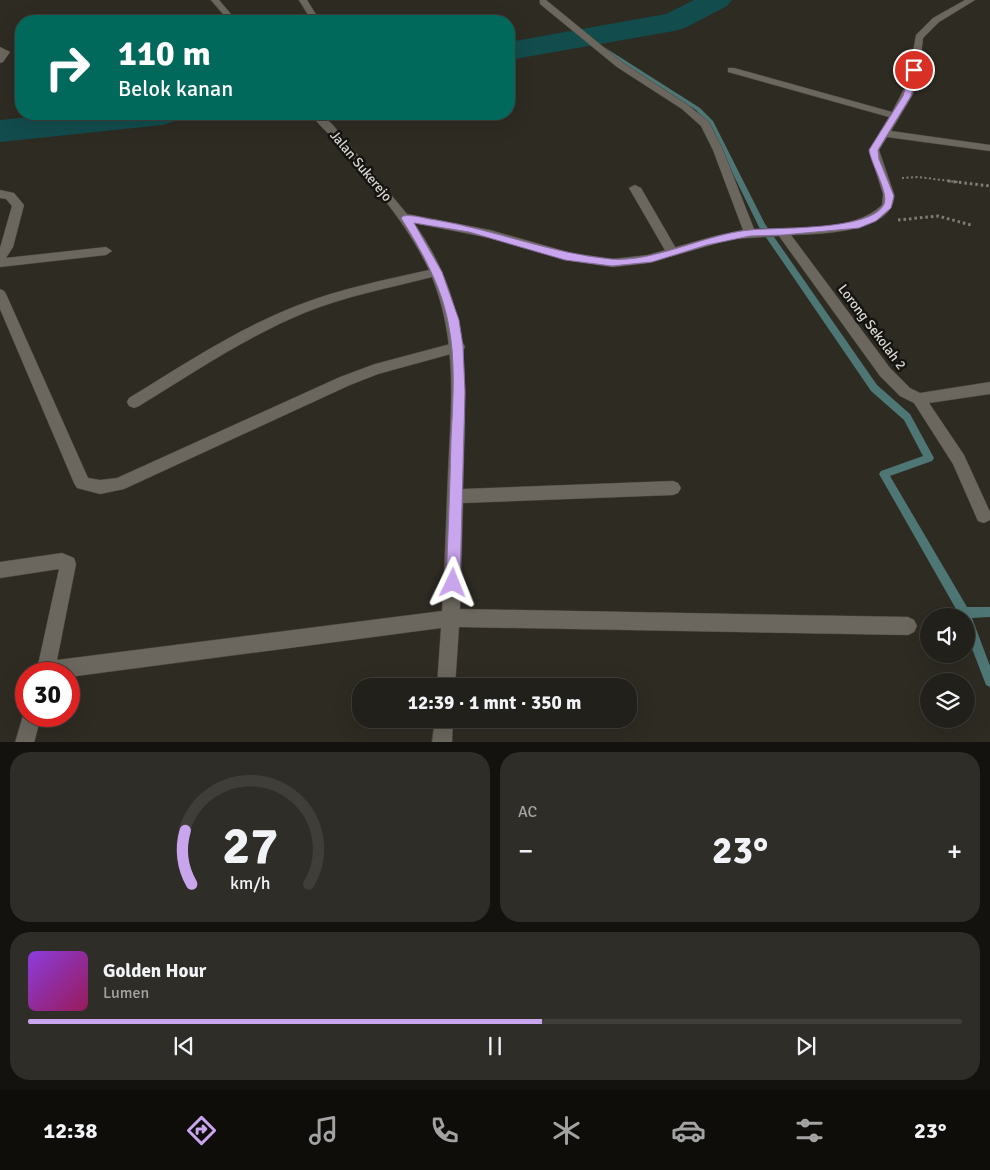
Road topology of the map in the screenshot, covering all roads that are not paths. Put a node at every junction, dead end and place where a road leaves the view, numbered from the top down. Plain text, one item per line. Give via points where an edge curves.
1 (215, 0) edge
2 (303, 0) edge
3 (558, 0) edge
4 (971, 0) edge
5 (542, 1) edge
6 (228, 15) edge
7 (312, 15) edge
8 (0, 50) edge
9 (0, 60) edge
10 (730, 70) dead end
11 (894, 115) junction
12 (321, 120) edge
13 (883, 133) junction
14 (990, 148) edge
15 (635, 188) dead end
16 (0, 194) edge
17 (406, 218) junction
18 (780, 232) junction
19 (753, 233) junction
20 (106, 250) dead end
21 (672, 252) junction
22 (0, 258) edge
23 (0, 263) edge
24 (437, 272) junction
25 (0, 294) edge
26 (458, 346) junction
27 (990, 388) edge
28 (919, 399) junction
29 (134, 402) dead end
30 (673, 488) dead end
31 (456, 496) junction
32 (984, 516) dead end
33 (0, 570) edge
34 (452, 618) junction
35 (908, 626) dead end
36 (47, 662) edge
37 (80, 667) edge
38 (447, 678) edge
39 (29, 727) edge
40 (443, 728) edge
41 (24, 742) edge
42 (442, 742) edge

1 - 6 street
2 - 7 street
3 - 5 street
4 - 11 street via 936,20 919,37 913,81
5 - 19 street via 589,41 705,124
8 - 9 street via 6,52
10 - 11 street
11 - 13 street
12 - 17 street, Jalan Sukerejo
13 - 14 street
13 - 18 street via 874,150 890,196 888,206 878,216 865,223
15 - 21 street
16 - 22 street via 10,196 18,206 7,247
17 - 21 street via 470,229 565,256 612,263 639,261
17 - 24 street, Jalan Sukerejo
18 - 19 street
18 - 28 street, Lorong Sekolah 2 via 884,372 905,392
19 - 21 street via 725,237
20 - 23 street
24 - 26 street, Jalan Sukerejo
24 - 29 street via 326,300 292,313 246,334
25 - 26 street via 82,483 92,487 119,484 375,369
26 - 31 street, Jalan Sukerejo
27 - 28 street
28 - 32 street via 955,453
30 - 31 street
31 - 34 street, Jalan Sukerejo
33 - 36 street via 62,561 68,564
34 - 35 street
34 - 37 street
34 - 38 street, Jalan Sukerejo
39 - 41 street
40 - 42 street

